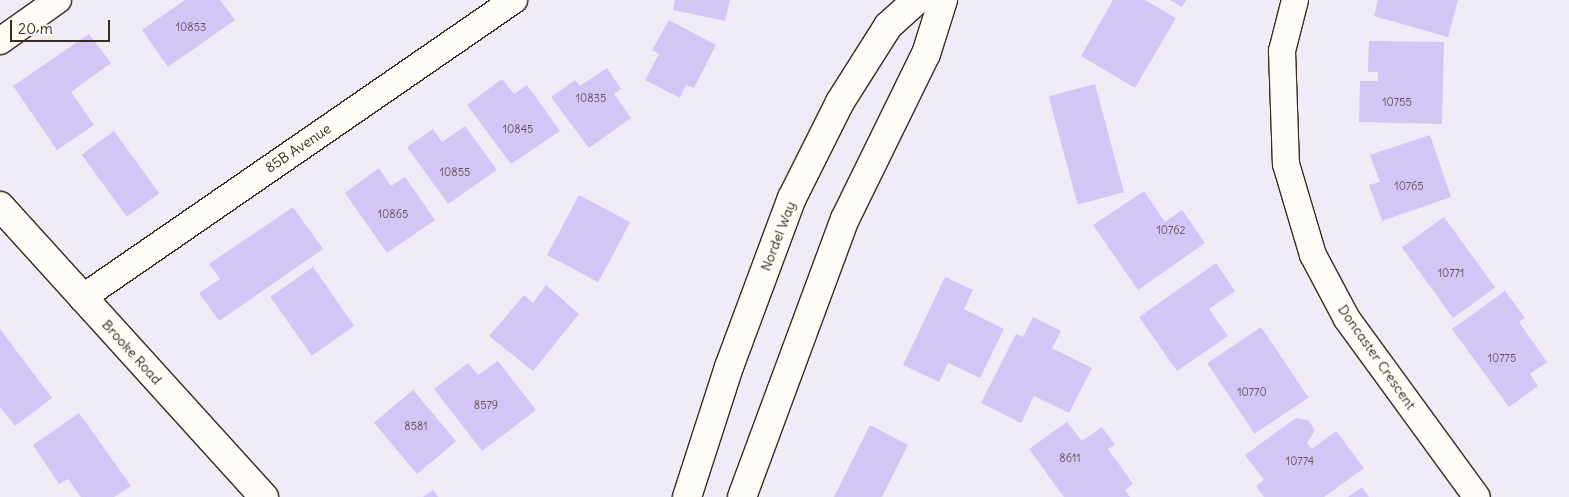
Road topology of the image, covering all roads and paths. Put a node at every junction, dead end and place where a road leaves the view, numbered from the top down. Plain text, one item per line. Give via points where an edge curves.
1 (58, 0) edge
2 (514, 0) edge
3 (917, 0) edge
4 (943, 0) edge
5 (1295, 0) edge
6 (0, 41) edge
7 (0, 206) edge
8 (82, 298) junction
9 (264, 497) edge
10 (687, 497) edge
11 (742, 497) edge
12 (1477, 497) edge

1 - 6 street
2 - 8 street, 85B Avenue
3 - 10 main road, Nordel Way via 888,26 840,102 792,198 729,367
4 - 11 main road via 926,54 883,134 838,238
5 - 12 street, Doncaster Crescent via 1282,51 1286,164 1313,255 1347,318
7 - 8 main road, Brooke Road
8 - 9 main road, Brooke Road

